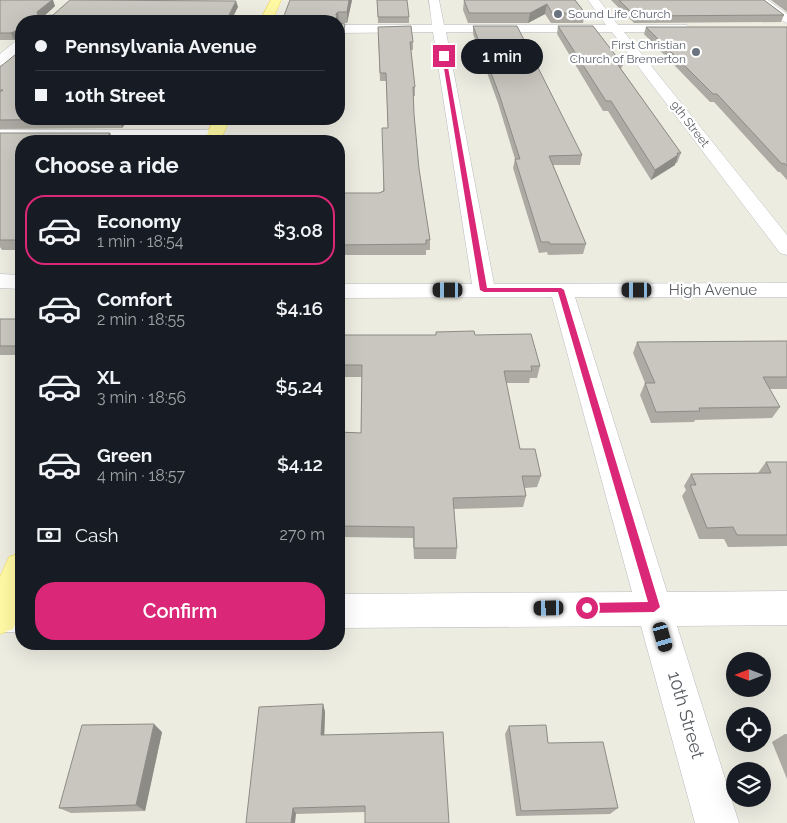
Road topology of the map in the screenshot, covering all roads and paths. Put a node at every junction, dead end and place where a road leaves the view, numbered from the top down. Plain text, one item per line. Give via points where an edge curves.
1 (276, 0) edge
2 (434, 0) edge
3 (761, 0) edge
4 (591, 2) edge
5 (269, 15) edge
6 (784, 25) edge
7 (616, 28) junction
8 (698, 28) edge
9 (345, 29) edge
10 (440, 29) junction
11 (11, 52) edge
12 (0, 61) edge
13 (0, 136) edge
14 (15, 136) edge
15 (787, 249) edge
16 (0, 282) edge
17 (15, 282) edge
18 (345, 290) edge
19 (484, 290) junction
20 (561, 290) junction
21 (787, 290) edge
22 (15, 582) edge
23 (654, 607) junction
24 (787, 608) edge
25 (345, 611) edge
26 (15, 615) edge
27 (0, 616) edge
28 (717, 823) edge

1 - 5 main road
2 - 10 street
3 - 6 street
4 - 7 street, 9th Street
7 - 8 street
7 - 10 street
7 - 15 street, 9th Street
9 - 10 street
10 - 19 street
11 - 12 street
13 - 14 street
16 - 17 street
18 - 19 street, High Avenue
19 - 20 street, High Avenue
20 - 21 street, High Avenue
20 - 23 street, 10th Street
22 - 27 main road
23 - 24 street
23 - 25 street
23 - 28 street, 10th Street
26 - 27 street

